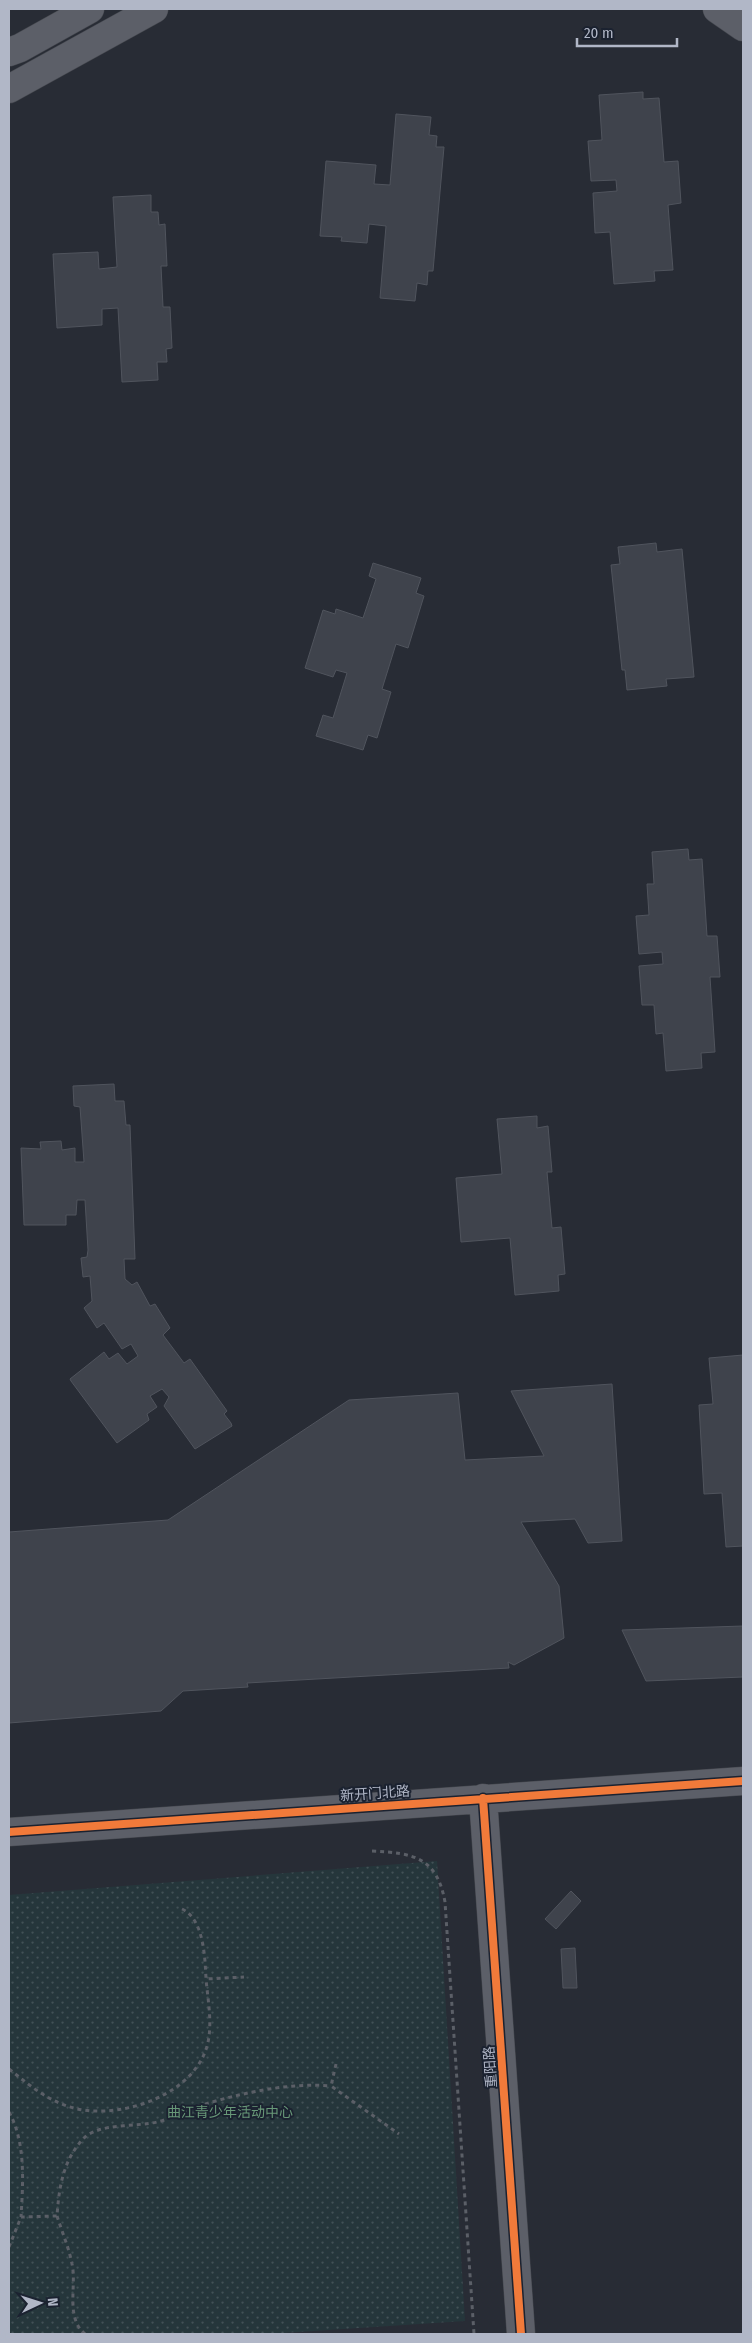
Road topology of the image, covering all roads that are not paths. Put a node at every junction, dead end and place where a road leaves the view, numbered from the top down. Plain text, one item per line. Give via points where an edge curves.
1 (90, 9) edge
2 (154, 9) edge
3 (717, 9) edge
4 (743, 27) edge
5 (9, 52) edge
6 (9, 89) edge
7 (743, 1781) edge
8 (483, 1798) junction
9 (9, 1832) edge
10 (521, 2334) edge

1 - 5 street
2 - 6 street
3 - 4 street
7 - 8 street, 新开门北路
8 - 9 street, 新开门北路
8 - 10 street, 重阳路

